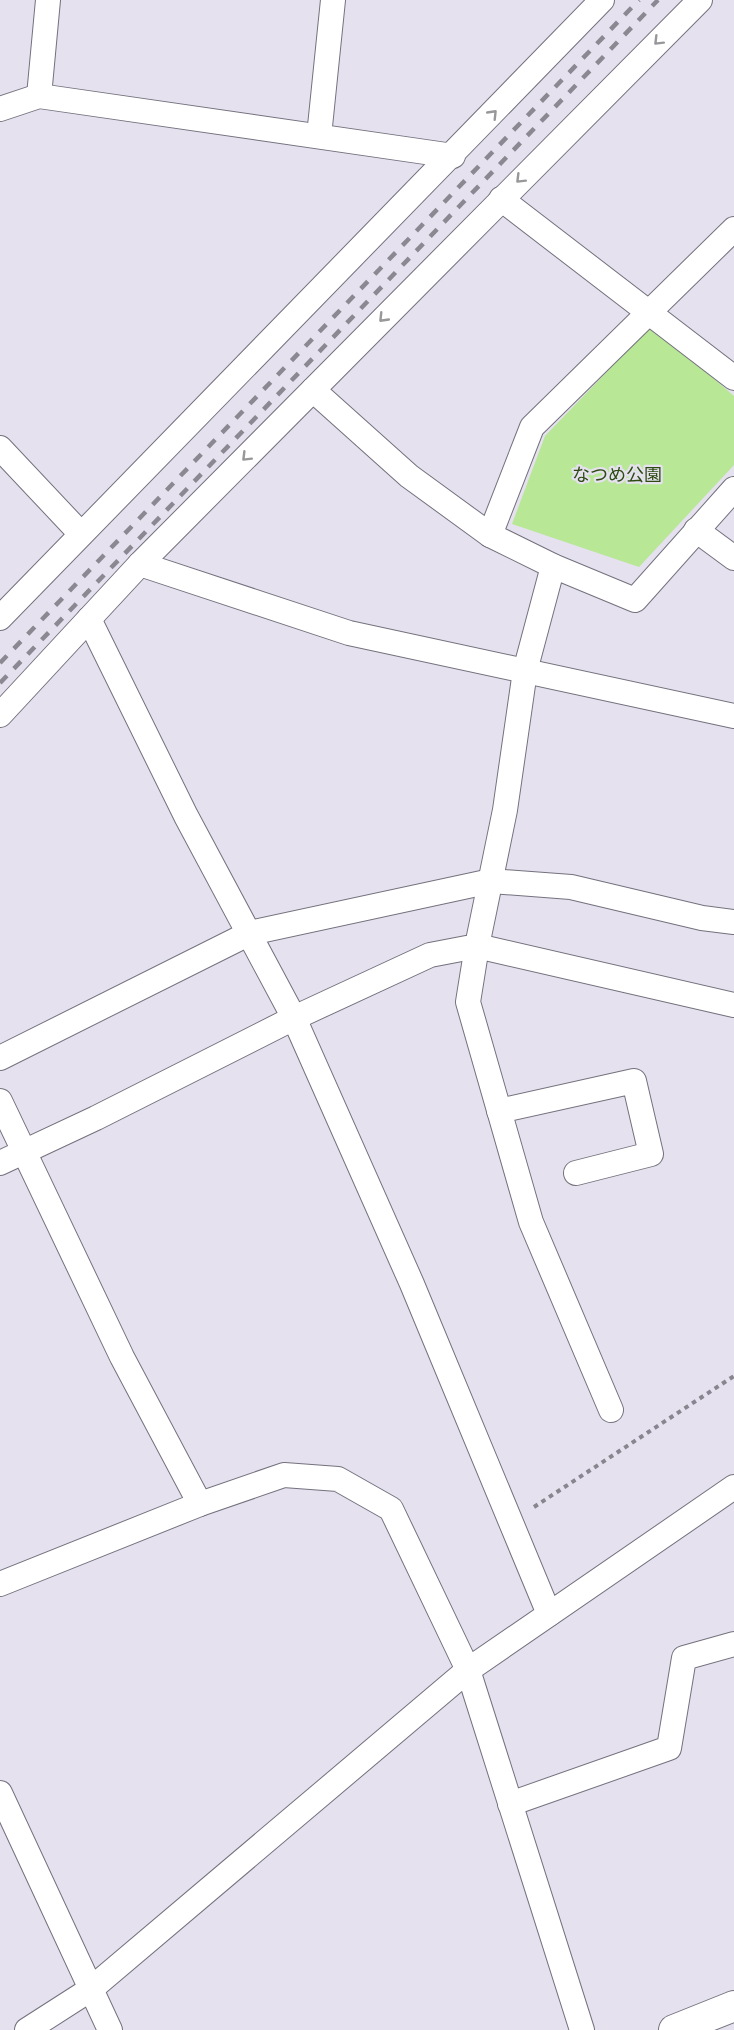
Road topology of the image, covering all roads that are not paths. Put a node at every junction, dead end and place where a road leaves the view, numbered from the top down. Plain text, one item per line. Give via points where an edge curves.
1 (48, 0) edge
2 (333, 0) edge
3 (602, 0) edge
4 (699, 0) edge
5 (39, 96) junction
6 (0, 109) edge
7 (319, 136) junction
8 (453, 156) junction
9 (501, 199) junction
10 (734, 229) edge
11 (651, 313) junction
12 (734, 378) edge
13 (313, 390) junction
14 (0, 448) edge
15 (734, 489) edge
16 (696, 530) junction
17 (81, 534) junction
18 (490, 535) junction
19 (734, 558) edge
20 (140, 564) junction
21 (553, 566) junction
22 (0, 618) edge
23 (89, 619) junction
24 (525, 671) junction
25 (0, 715) edge
26 (734, 716) edge
27 (491, 881) junction
28 (734, 922) edge
29 (250, 933) junction
30 (477, 945) junction
31 (733, 998) edge
32 (294, 1018) junction
33 (0, 1058) edge
34 (0, 1101) edge
35 (500, 1111) junction
36 (24, 1152) junction
37 (0, 1163) edge
38 (576, 1173) dead end
39 (611, 1410) dead end
40 (734, 1486) edge
41 (200, 1504) junction
42 (0, 1584) edge
43 (549, 1614) junction
44 (734, 1644) edge
45 (468, 1670) junction
46 (0, 1793) edge
47 (510, 1804) junction
48 (91, 1989) junction
49 (734, 2006) edge
50 (27, 2030) edge
51 (110, 2030) edge
52 (582, 2030) edge
53 (674, 2030) edge

1 - 5 street
2 - 7 street
8 -> 3 street
4 -> 9 street
5 - 6 street
5 - 7 street
7 - 8 street
8 - 17 street
9 - 11 street
9 -> 13 street
10 - 11 street
11 - 12 street
11 - 18 street via 532,428
13 - 18 street via 409,476
13 -> 20 street
14 - 17 street
15 - 16 street
16 - 19 street
16 - 21 street via 635,600
17 - 22 street
18 - 21 street
20 - 23 street
20 - 24 street via 348,633
21 - 24 street
23 - 25 street
23 - 29 street via 186,816
24 - 26 street
24 - 27 street via 506,810
27 - 28 street via 571,887
27 - 29 street
27 - 30 street
29 - 32 street
29 - 33 street
30 - 31 street
30 - 32 street via 430,955
30 - 35 street via 468,1002
32 - 36 street
32 - 43 street via 412,1284
34 - 36 street
35 - 38 street via 633,1081 651,1154
35 - 39 street via 531,1222
36 - 37 street
36 - 41 street via 122,1357
40 - 43 street
41 - 42 street
41 - 45 street via 284,1475 338,1479 391,1509
43 - 45 street
44 - 47 street via 684,1658 669,1748
45 - 47 street
45 - 48 street
46 - 48 street
47 - 52 street
48 - 50 street
48 - 51 street
49 - 53 street

